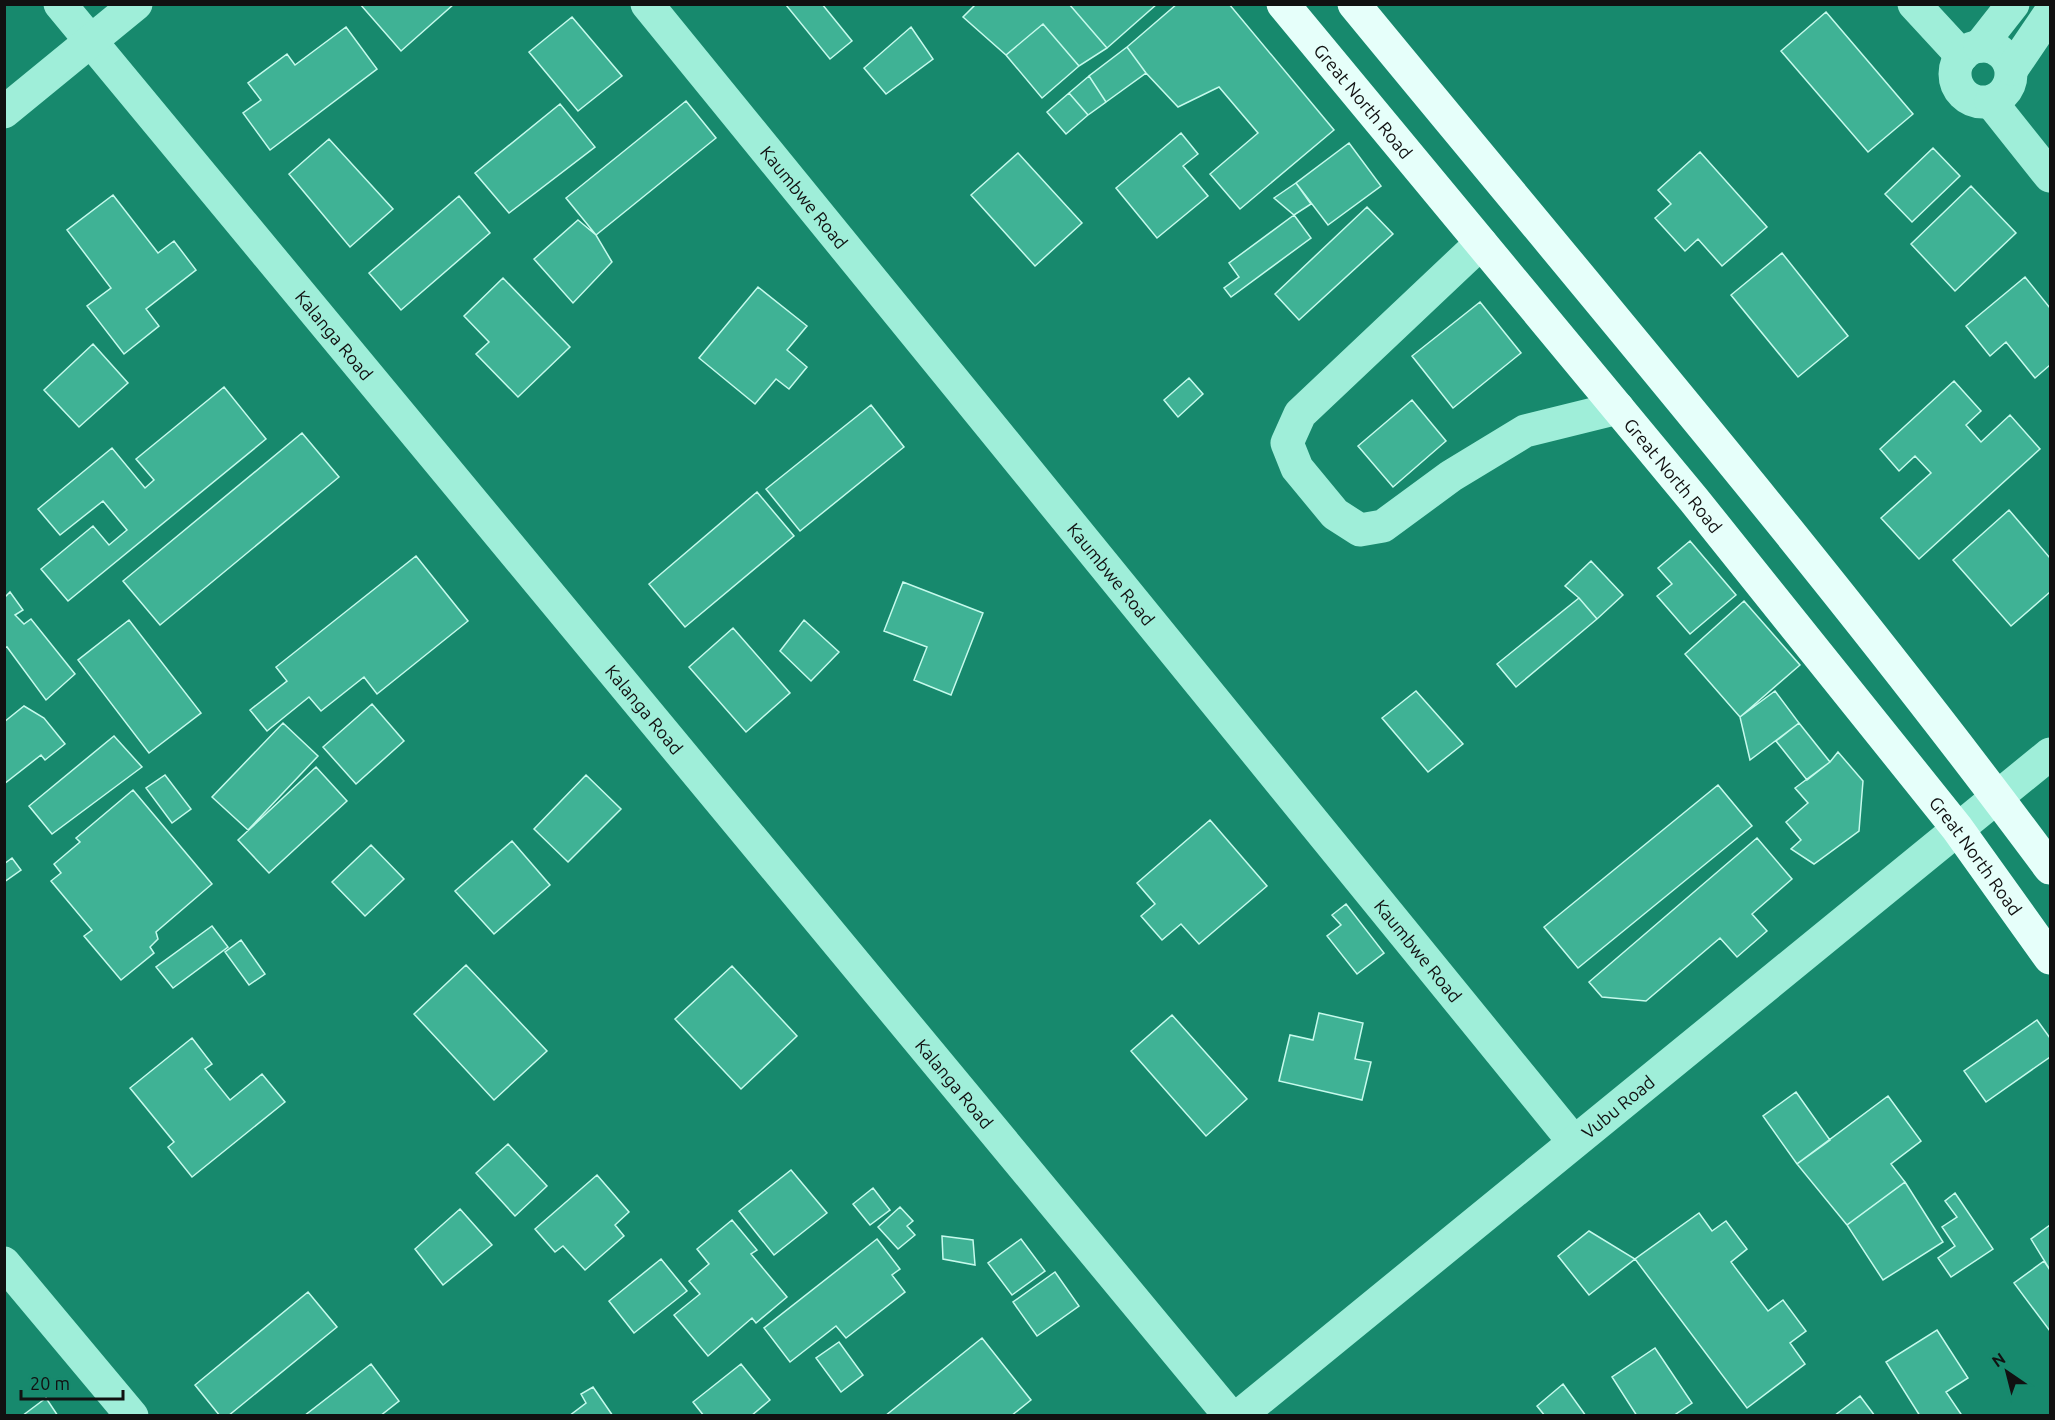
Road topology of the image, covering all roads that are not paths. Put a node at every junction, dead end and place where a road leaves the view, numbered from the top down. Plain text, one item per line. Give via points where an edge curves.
1 (60, 4) edge
2 (136, 4) edge
3 (647, 4) edge
4 (1283, 4) edge
5 (1354, 4) edge
6 (1914, 4) edge
7 (2013, 4) edge
8 (2050, 13) edge
9 (90, 41) junction
10 (1971, 51) junction
11 (2012, 69) junction
12 (1991, 102) junction
13 (4, 112) edge
14 (2050, 176) edge
15 (1481, 243) junction
16 (1618, 408) junction
17 (2050, 754) edge
18 (1997, 796) junction
19 (1957, 828) junction
20 (2050, 868) edge
21 (2050, 958) edge
22 (1574, 1142) junction
23 (8, 1275) edge
24 (132, 1416) edge
25 (1230, 1416) edge
26 (1239, 1416) edge

1 - 9 street, Kalanga Road
2 - 9 street
3 - 22 street, Kaumbwe Road
4 - 15 main road, Great North Road
5 - 18 main road via 1738,469
6 - 10 street
7 - 10 street
8 - 11 street
9 - 13 street
9 - 25 street, Kalanga Road
10 - 11 street via 1991,47 2000,51
10 - 12 street via 1956,64 1956,85 1970,100
11 - 12 street via 2007,90
12 - 14 street
15 - 16 main road, Great North Road
15 - 16 street via 1300,414 1287,443 1297,468 1335,514 1360,530 1383,526 1451,476 1525,431
16 - 19 main road, Great North Road
17 - 18 street, Vubu Road
18 - 19 street, Vubu Road
18 - 20 main road
19 - 21 main road, Great North Road
19 - 22 street, Vubu Road
22 - 26 street, Vubu Road
23 - 24 street

